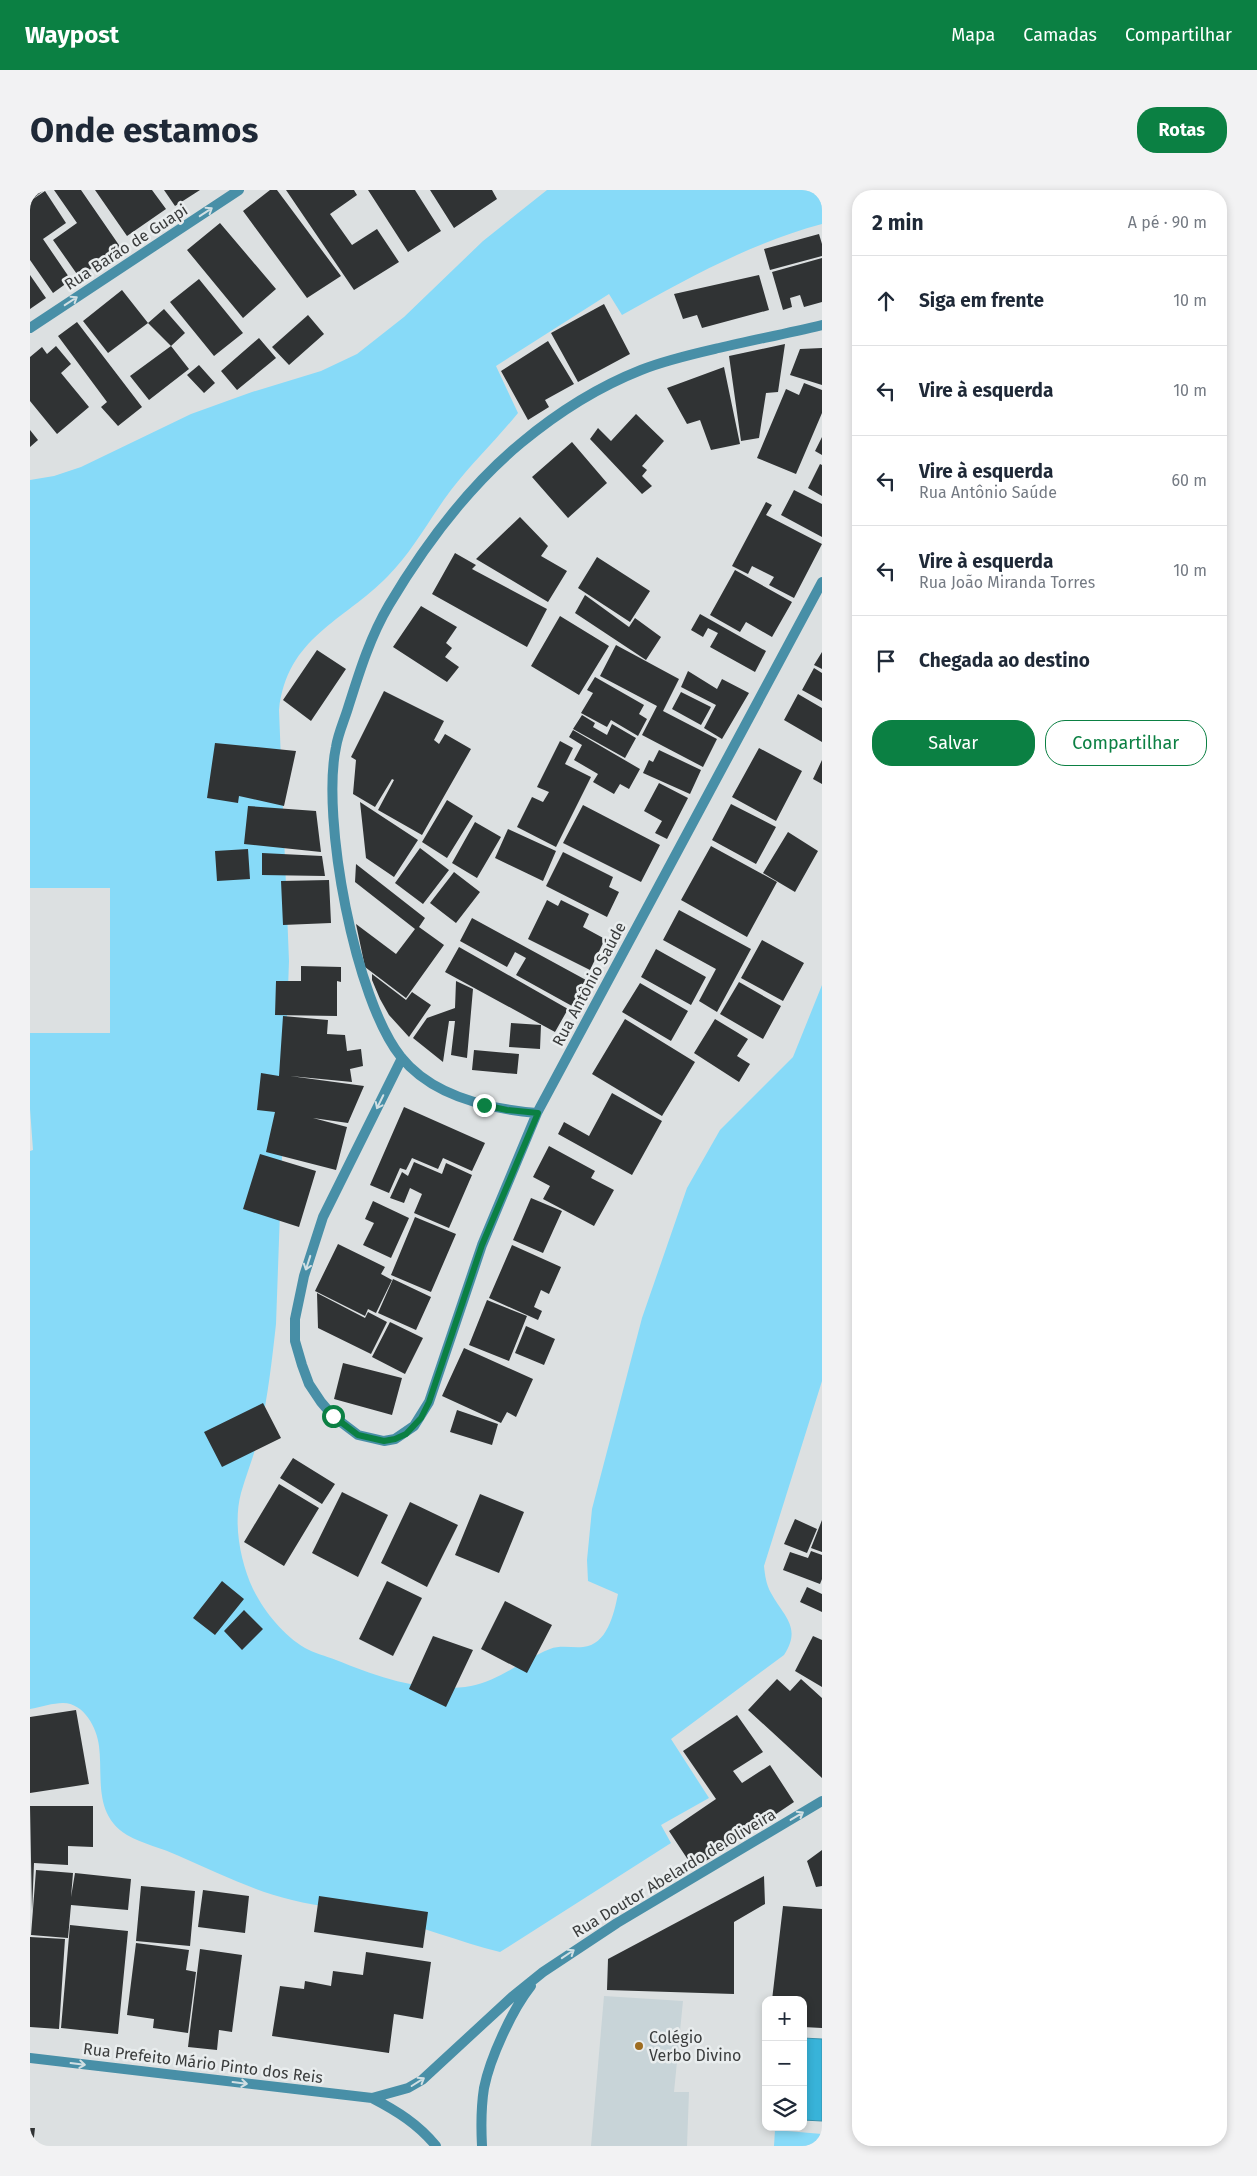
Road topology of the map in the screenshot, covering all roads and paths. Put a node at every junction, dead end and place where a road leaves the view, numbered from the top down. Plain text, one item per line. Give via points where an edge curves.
1 (239, 190) edge
2 (822, 325) edge
3 (30, 328) edge
4 (822, 582) edge
5 (402, 1058) junction
6 (538, 1113) junction
7 (822, 1801) edge
8 (543, 1972) junction
9 (30, 2058) edge
10 (372, 2098) junction
11 (436, 2146) edge
12 (482, 2146) edge

3 -> 1 street, Rua Barão de Guapi
2 - 5 street via 670,360 615,381 556,416 522,442 476,486 428,545 388,606 358,676 336,747 332,811 340,874 359,959 376,1011
4 - 6 street, Rua Antônio Saúde
5 - 6 street via 423,1077 459,1097 507,1110
5 -> 6 street, Rua Antônio Saúde via 324,1217 304,1276 295,1319 295,1341 309,1384 320,1402 358,1435 384,1441 395,1439 406,1434 421,1418 482,1245
8 -> 7 street, Rua Doutor Abelardo de Oliveira via 617,1922
10 -> 8 street, Rua Doutor Abelardo de Oliveira via 408,2088 422,2080
8 - 12 street, Rua Doutor Abelardo de Oliveira via 519,2003 491,2066 484,2087
9 -> 10 street, Rua Prefeito Mário Pinto dos Reis
10 - 11 street via 414,2122

